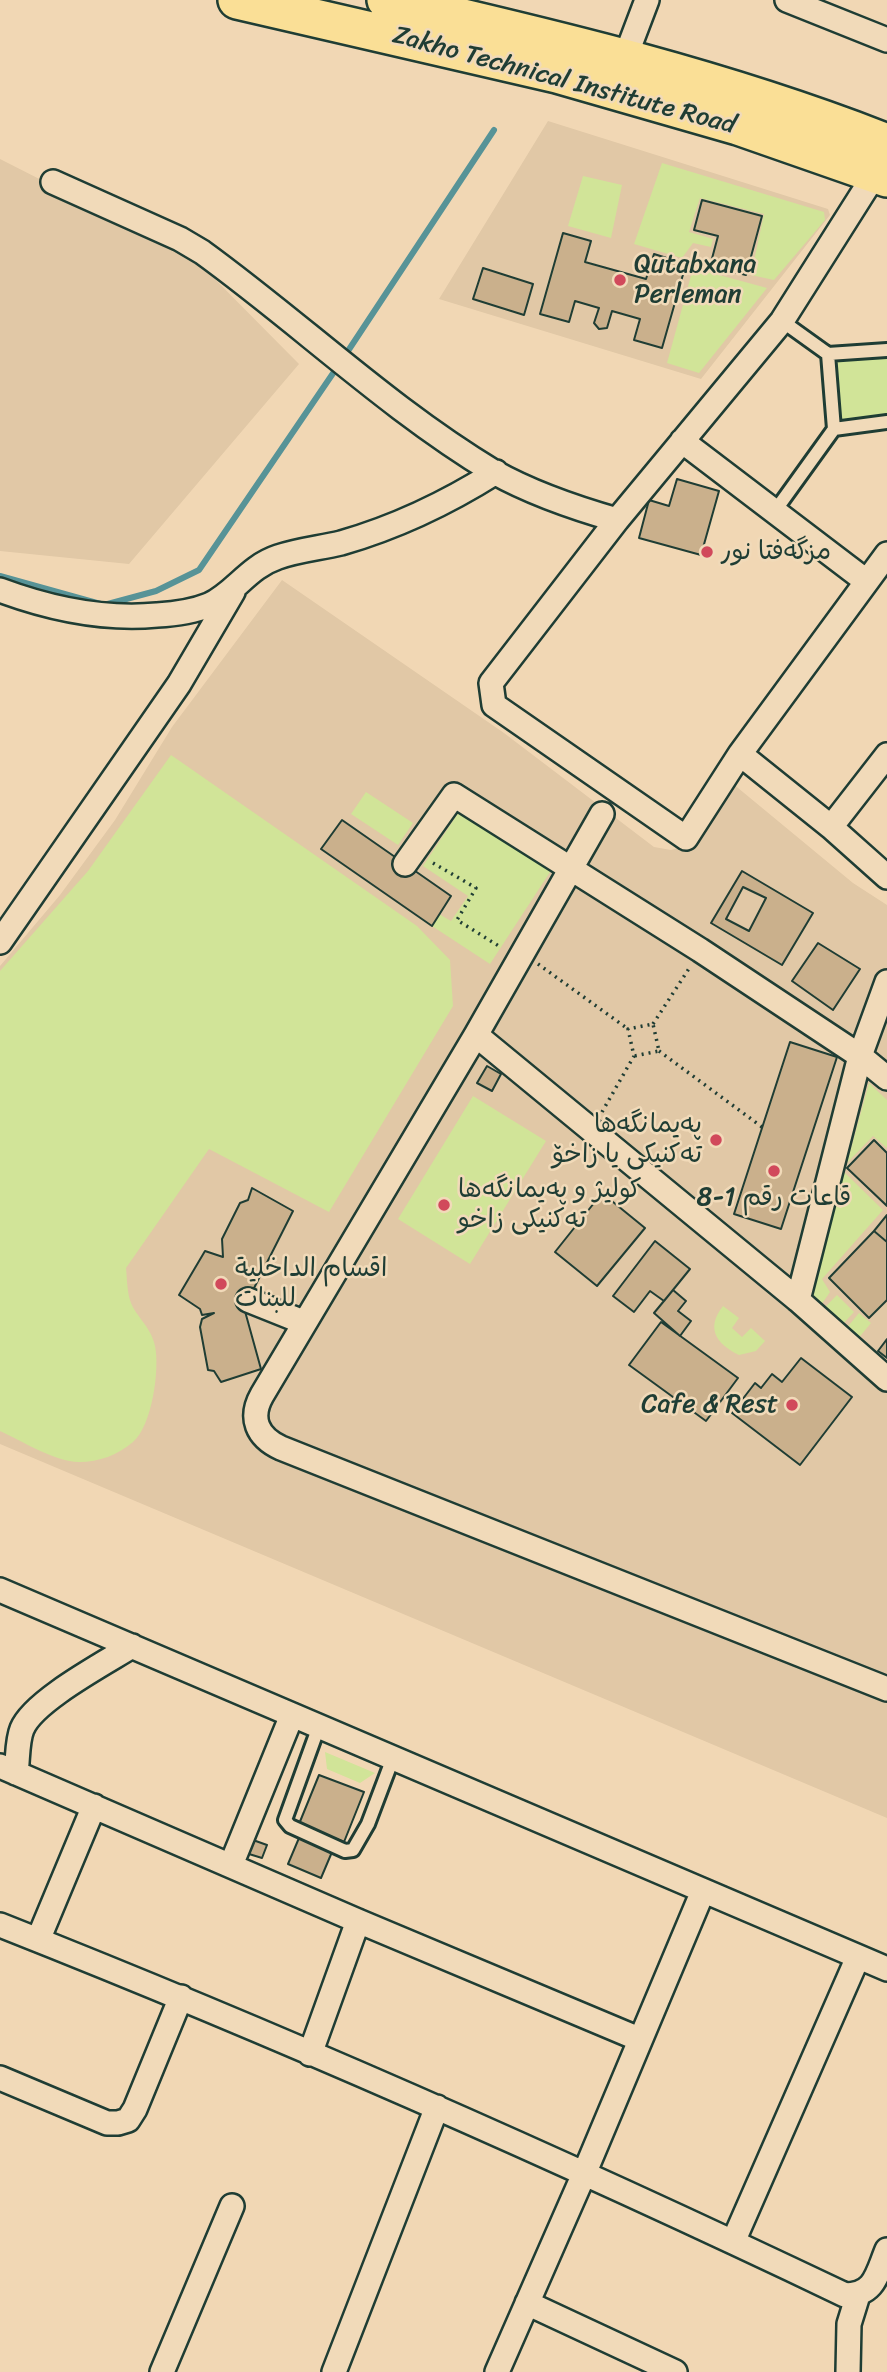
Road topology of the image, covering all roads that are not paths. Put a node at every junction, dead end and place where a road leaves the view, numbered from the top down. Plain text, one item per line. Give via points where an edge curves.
1 (237, 0) edge
2 (386, 0) edge
3 (647, 0) edge
4 (787, 0) edge
5 (887, 40) edge
6 (625, 58) junction
7 (883, 152) edge
8 (53, 182) dead end
9 (782, 321) junction
10 (887, 350) edge
11 (828, 354) junction
12 (887, 422) edge
13 (834, 429) junction
14 (681, 441) junction
15 (496, 472) junction
16 (775, 511) junction
17 (617, 520) junction
18 (887, 554) edge
19 (240, 580) junction
20 (866, 581) junction
21 (0, 590) edge
22 (740, 754) junction
23 (887, 755) edge
24 (602, 814) dead end
25 (831, 827) junction
26 (405, 864) dead end
27 (570, 868) junction
28 (887, 877) edge
29 (0, 942) edge
30 (887, 982) edge
31 (476, 1035) junction
32 (860, 1055) junction
33 (887, 1078) edge
34 (248, 1300) dead end
35 (798, 1300) junction
36 (303, 1322) junction
37 (887, 1379) edge
38 (0, 1590) edge
39 (132, 1646) junction
40 (887, 1689) edge
41 (292, 1715) junction
42 (318, 1727) junction
43 (393, 1758) junction
44 (8, 1769) edge
45 (94, 1806) junction
46 (232, 1865) junction
47 (703, 1891) junction
48 (358, 1921) junction
49 (0, 1925) edge
50 (38, 1940) junction
51 (858, 1957) junction
52 (887, 1969) edge
53 (181, 1997) junction
54 (639, 2039) junction
55 (310, 2054) junction
56 (0, 2078) edge
57 (436, 2107) junction
58 (584, 2174) junction
59 (232, 2206) dead end
60 (733, 2242) junction
61 (887, 2250) edge
62 (858, 2295) junction
63 (527, 2303) junction
64 (162, 2372) edge
65 (334, 2372) edge
66 (497, 2372) edge
67 (675, 2372) edge
68 (848, 2372) edge

1 - 7 main road, Zakho Technical Institute Road via 557,74 738,127
2 - 6 main road
3 - 6 street
4 - 5 street
6 - 7 main road via 747,93
7 - 9 street
8 - 15 street via 202,252 356,374
9 - 11 lane
9 - 14 street
10 - 11 lane
11 - 13 lane
12 - 13 lane
13 - 16 lane
14 - 16 street
14 - 17 street
15 - 17 street via 565,504
15 - 19 street via 420,515 349,540 272,559
16 - 20 street
17 - 22 street via 491,683 494,705 686,838
18 - 20 street
19 - 21 street via 219,599 192,611 138,617 66,611
19 - 29 street via 179,684
20 - 22 street
22 - 25 street
23 - 25 street
24 - 27 street
25 - 28 street
26 - 27 street via 454,795
27 - 31 street
27 - 32 street
30 - 32 street
31 - 35 street
31 - 36 street
32 - 33 street
32 - 35 street
34 - 36 street
35 - 37 street
36 - 40 street via 257,1404 256,1426 271,1443
38 - 39 street
39 - 41 street
39 - 44 street via 37,1708 22,1728
41 - 42 street
41 - 46 street
42 - 43 street
42 - 43 lane via 285,1820 345,1851 353,1850 368,1824
43 - 47 street
44 - 45 street
45 - 46 street
45 - 50 street
46 - 48 street
47 - 51 street
47 - 54 street
48 - 54 street
48 - 55 street
49 - 50 street
50 - 53 street
51 - 52 street
51 - 60 street
53 - 55 street
53 - 56 street via 128,2120 107,2123
54 - 58 street
55 - 57 street
57 - 58 street
57 - 65 street
58 - 60 street
58 - 63 street
59 - 64 street
60 - 62 street via 845,2295
61 - 62 street via 871,2287
62 - 68 street via 849,2324
63 - 66 street
63 - 67 street

